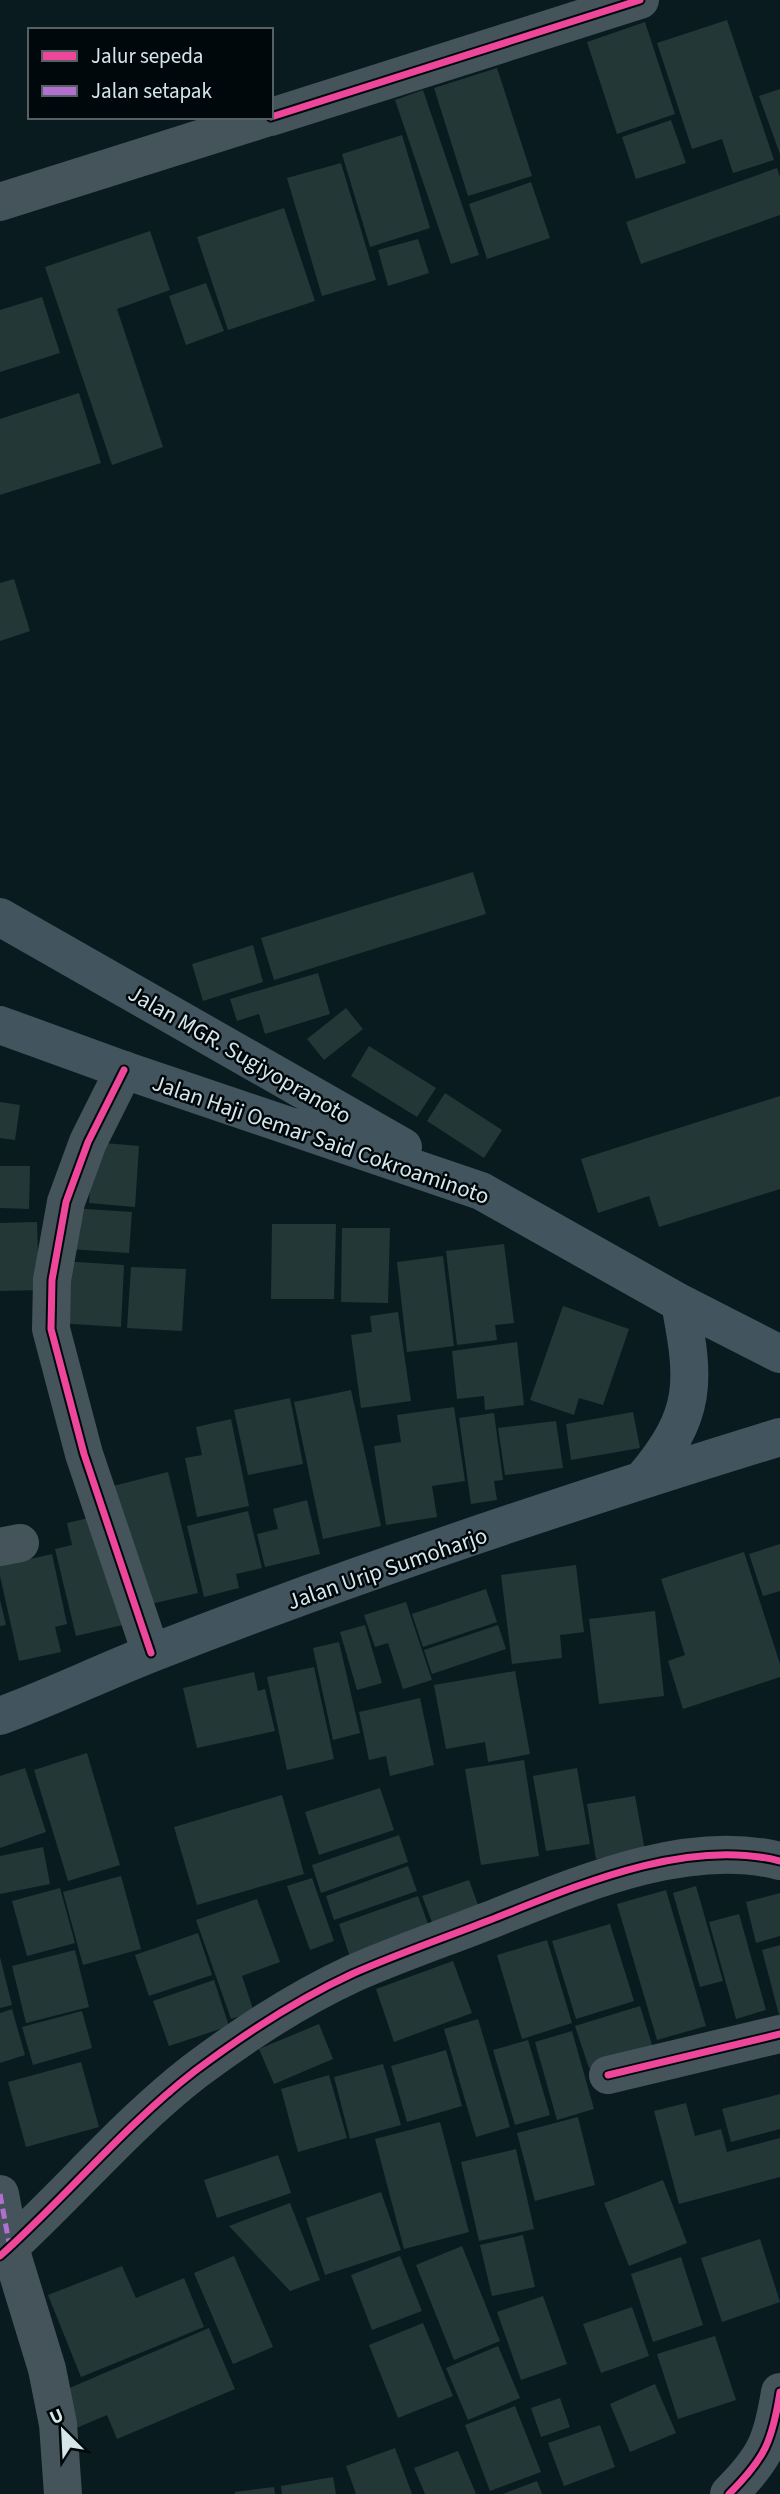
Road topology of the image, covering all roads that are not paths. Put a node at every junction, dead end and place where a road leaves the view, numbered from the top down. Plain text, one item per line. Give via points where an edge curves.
1 (640, 0) edge
2 (273, 116) edge
3 (264, 119) edge
4 (0, 202) edge
5 (0, 917) edge
6 (0, 1025) edge
7 (124, 1070) junction
8 (481, 1191) junction
9 (680, 1303) junction
10 (780, 1354) edge
11 (780, 1437) edge
12 (643, 1479) junction
13 (151, 1653) junction
14 (0, 1716) edge
15 (780, 1861) edge
16 (780, 2034) edge
17 (608, 2074) dead end
18 (0, 2194) edge
19 (5, 2252) edge
20 (780, 2392) edge
21 (63, 2494) edge
22 (729, 2494) edge

1 - 2 street
3 - 4 street
5 - 8 main road, Jalan MGR. Sugiyopranoto
6 - 7 main road, Jalan Haji Oemar Said Cokroaminoto
7 - 8 main road, Jalan Haji Oemar Said Cokroaminoto
7 - 13 street via 88,1142 66,1202 52,1280 51,1329 84,1454
8 - 9 main road, Jalan Haji Oemar Said Cokroaminoto
9 - 10 main road, Jalan Haji Oemar Said Cokroaminoto
9 - 12 main road via 691,1373 688,1395 663,1455
11 - 12 main road, Jalan Urip Sumoharjo
12 - 13 main road, Jalan Urip Sumoharjo
13 - 14 main road, Jalan Urip Sumoharjo
15 - 19 street via 692,1856 643,1865 351,1975 245,2035 194,2072 138,2119
16 - 17 street
18 - 19 street
19 - 21 street via 47,2369 58,2424
20 - 22 street via 770,2442 751,2472

